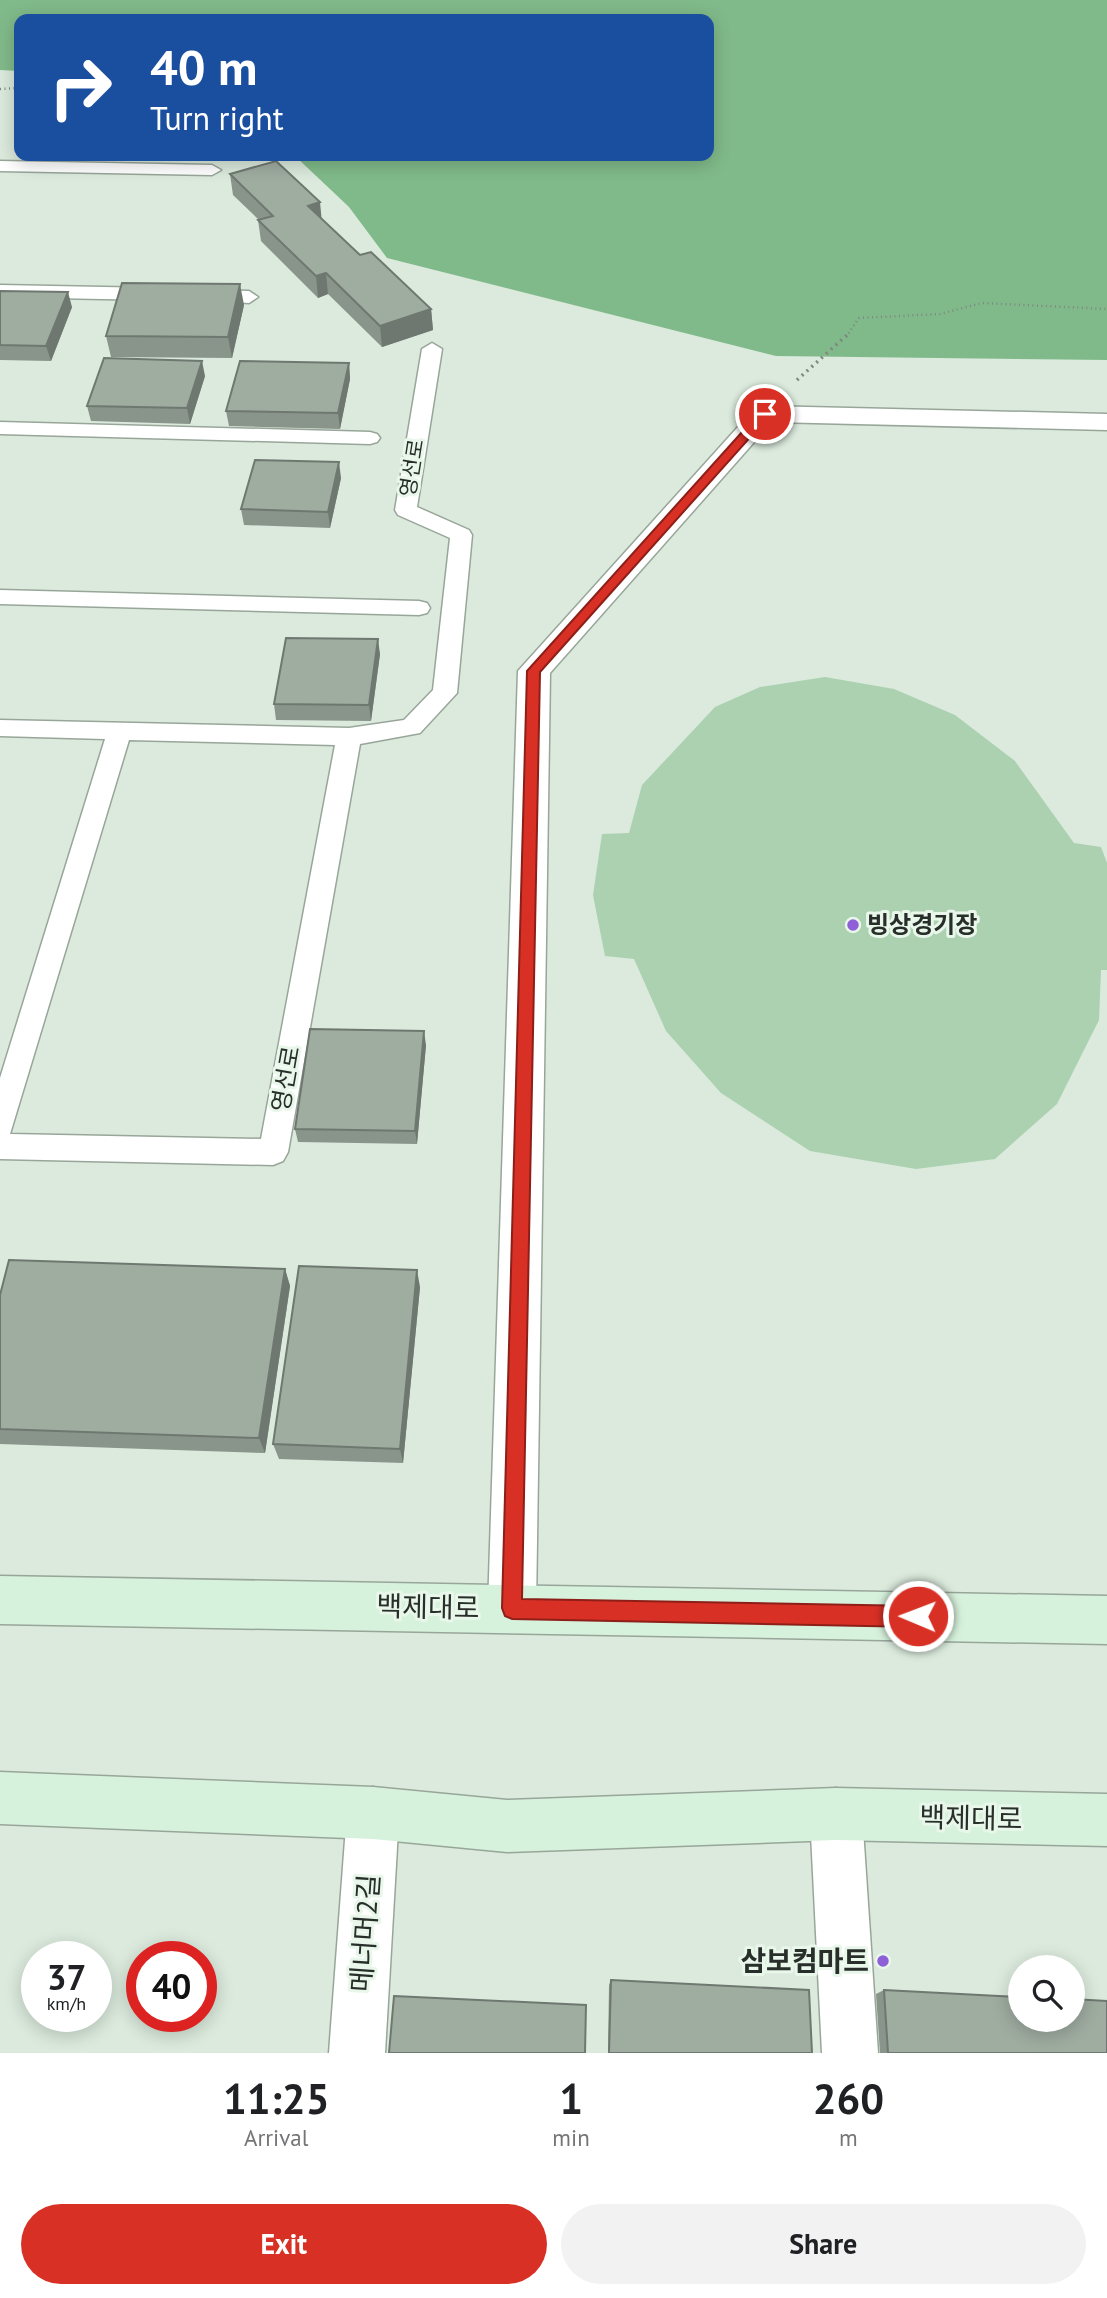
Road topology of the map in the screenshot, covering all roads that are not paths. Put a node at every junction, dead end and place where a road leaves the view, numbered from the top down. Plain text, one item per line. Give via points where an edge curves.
1 (0, 166) edge
2 (212, 170) dead end
3 (0, 291) edge
4 (248, 297) dead end
5 (432, 349) dead end
6 (1107, 422) edge
7 (0, 428) edge
8 (370, 438) dead end
9 (0, 597) edge
10 (419, 608) dead end
11 (0, 728) edge
12 (120, 731) junction
13 (349, 737) junction
14 (0, 1125) edge
15 (0, 1146) edge
16 (0, 1600) edge
17 (512, 1608) junction
18 (1107, 1620) edge
19 (0, 1798) edge
20 (373, 1813) junction
21 (836, 1814) junction
22 (1107, 1820) edge
23 (357, 2053) edge
24 (850, 2053) edge

1 - 2 lane
3 - 4 lane
5 - 13 lane, 영선로 via 406,510 461,535 445,693 411,727
6 - 17 street via 765,414 534,671
7 - 8 lane, 영선로
9 - 10 lane
11 - 12 lane, 영선로
12 - 13 lane, 영선로
12 - 14 lane
13 - 15 lane, 영선로 via 273,1152
16 - 17 street, 백제대로
17 - 18 street, 백제대로
19 - 20 street, 백제대로
20 - 21 street, 백제대로 via 507,1826
20 - 23 street, 메너머2길
21 - 22 street, 백제대로
21 - 24 street

